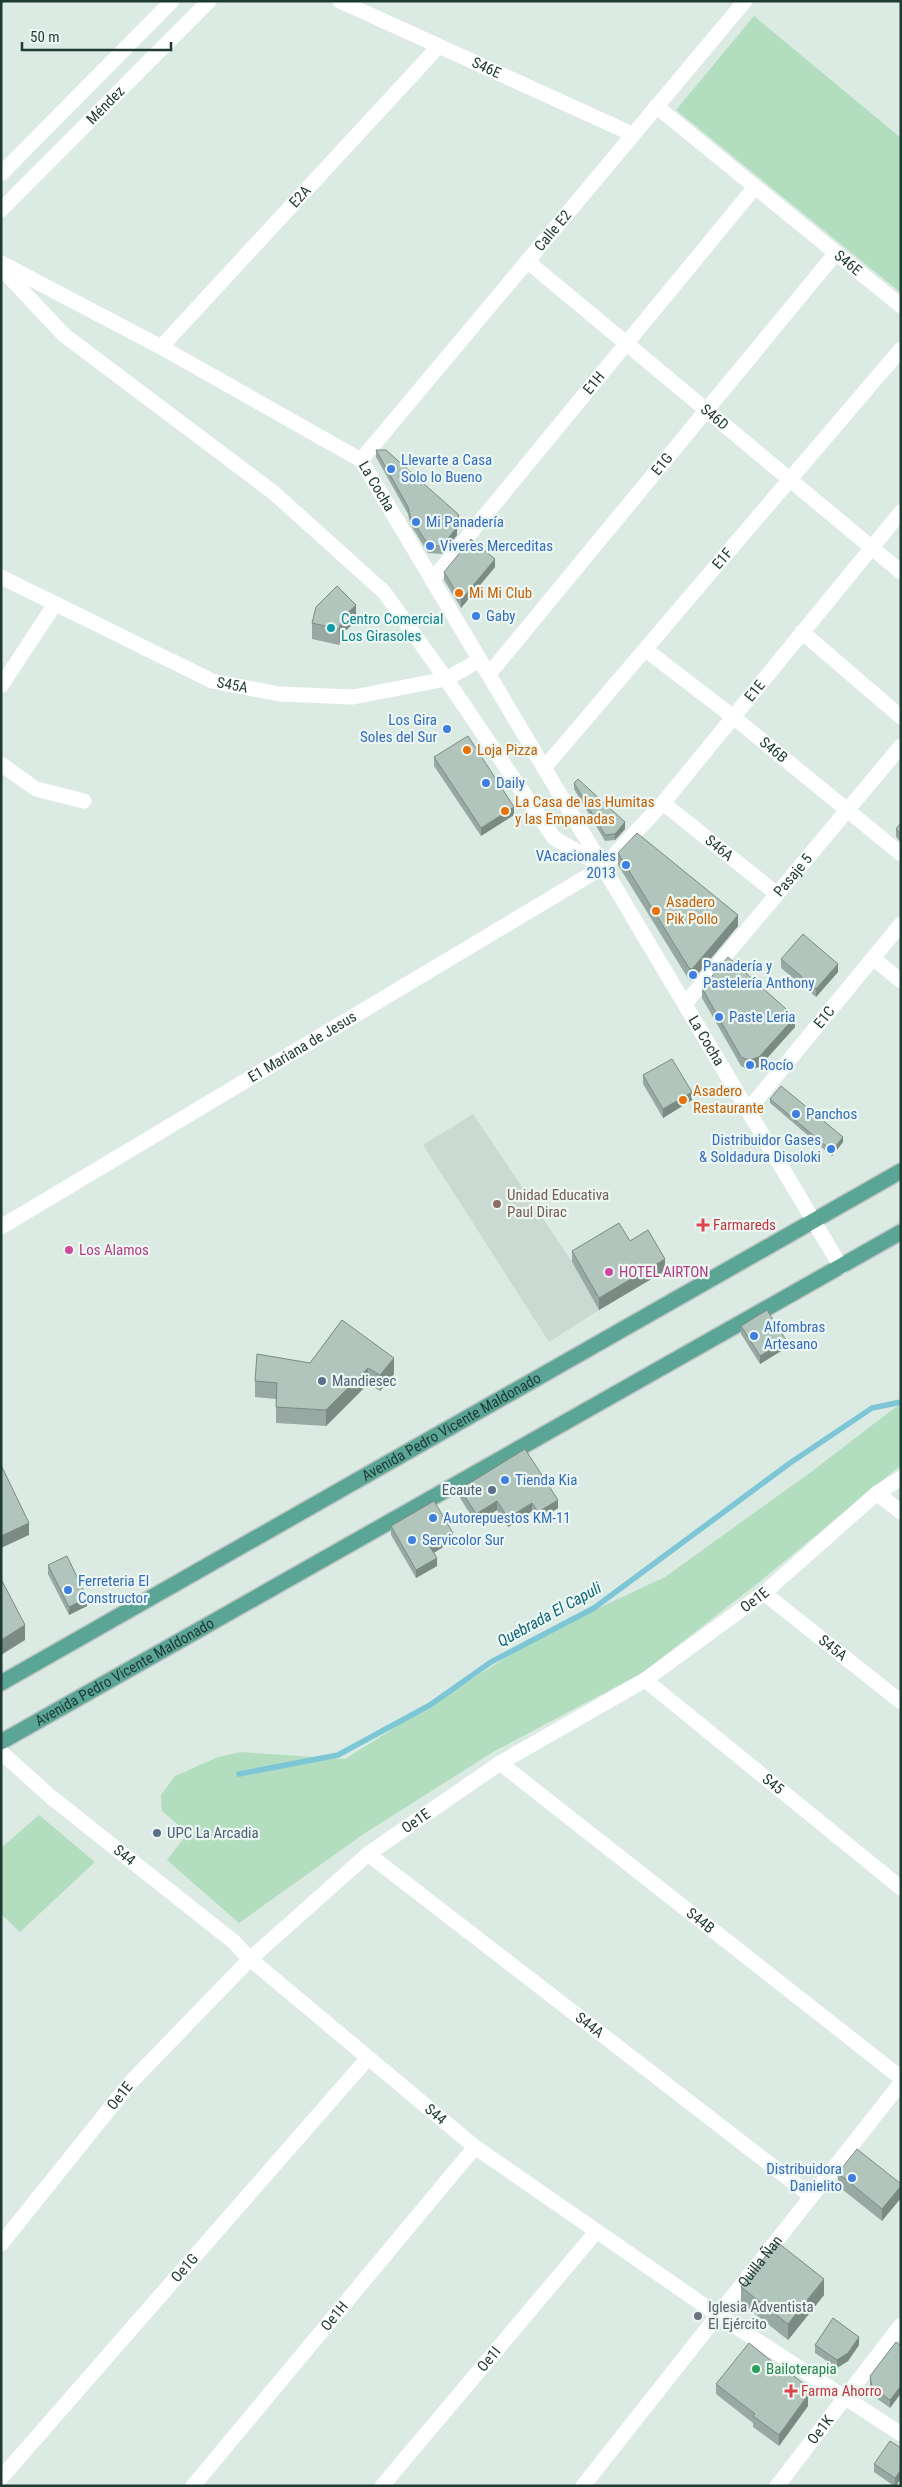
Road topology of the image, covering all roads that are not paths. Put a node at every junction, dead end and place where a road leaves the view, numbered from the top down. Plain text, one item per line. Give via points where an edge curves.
1 (172, 1) edge
2 (209, 1) edge
3 (340, 1) edge
4 (745, 1) edge
5 (439, 46) junction
6 (656, 106) junction
7 (632, 134) junction
8 (1, 174) edge
9 (756, 187) junction
10 (1, 210) edge
11 (836, 253) junction
12 (527, 261) junction
13 (1, 262) edge
14 (1, 268) edge
15 (901, 306) edge
16 (626, 344) junction
17 (161, 347) junction
18 (901, 349) edge
19 (706, 410) junction
20 (361, 460) junction
21 (789, 480) junction
22 (901, 512) edge
23 (871, 548) junction
24 (901, 572) edge
25 (1, 577) edge
26 (432, 580) junction
27 (55, 604) junction
28 (802, 632) junction
29 (646, 650) junction
30 (480, 660) junction
31 (489, 674) junction
32 (446, 679) junction
33 (1, 686) edge
34 (732, 716) junction
35 (901, 717) edge
36 (901, 746) edge
37 (1, 764) edge
38 (544, 768) junction
39 (84, 801) dead end
40 (663, 802) junction
41 (847, 811) junction
42 (901, 854) edge
43 (603, 867) junction
44 (777, 894) junction
45 (901, 924) edge
46 (873, 958) junction
47 (901, 981) edge
48 (685, 1004) junction
49 (748, 1110) junction
50 (901, 1171) edge
51 (813, 1222) junction
52 (1, 1227) edge
53 (901, 1232) edge
54 (841, 1267) junction
55 (901, 1478) edge
56 (877, 1492) junction
57 (901, 1512) edge
58 (764, 1594) junction
59 (645, 1680) junction
60 (1, 1683) edge
61 (901, 1702) edge
62 (1, 1742) edge
63 (1, 1752) edge
64 (500, 1763) junction
65 (368, 1854) junction
66 (901, 1888) edge
67 (250, 1959) junction
68 (368, 2058) junction
69 (901, 2078) edge
70 (901, 2083) edge
71 (476, 2147) junction
72 (811, 2196) junction
73 (596, 2232) junction
74 (1, 2244) edge
75 (718, 2315) junction
76 (901, 2324) edge
77 (844, 2397) junction
78 (901, 2434) edge
79 (1, 2478) edge
80 (193, 2486) edge
81 (382, 2486) edge
82 (583, 2486) edge
83 (777, 2486) edge

1 - 8 street, Méndez
2 - 10 street, Méndez
3 - 5 street, S46E
4 - 6 street, Calle E2
5 - 7 street, S46E
5 - 17 street, E2A
6 - 7 street, Calle E2
6 - 9 street, S46E
7 - 12 street, Calle E2
9 - 11 street, S46E
9 - 16 street, E1H
11 - 15 street, S46E
11 - 19 street, E1G
12 - 16 street, S46D
12 - 20 street, Calle E2
13 - 17 street, La Cocha
14 - 32 street, La Cocha via 64,335 274,493 384,592
16 - 19 street, S46D
16 - 26 street, E1H
17 - 20 street, La Cocha
18 - 21 street, E1F
19 - 21 street, S46D
19 - 31 street, E1G
20 - 26 street, La Cocha
21 - 23 street, S46D
21 - 29 street, E1F
22 - 23 street, E1E
23 - 24 street, S46D
23 - 28 street, E1E
25 - 27 street, S45A
26 - 30 street, La Cocha
27 - 32 street, S45A via 212,681 279,694 353,697
27 - 33 street
28 - 34 street, E1E
28 - 35 street
29 - 34 street, S46B
29 - 38 street, E1F
30 - 31 street, La Cocha
30 - 32 street, S45A
31 - 38 street, La Cocha
32 - 43 street, La Cocha via 554,838
34 - 40 street, E1E
34 - 41 street, S46B
36 - 41 street, Pasaje 5
37 - 39 street via 36,789
38 - 43 street, La Cocha
40 - 43 street, E1E
40 - 44 street, S46A
41 - 42 street, S46B
41 - 44 street, Pasaje 5
43 - 48 street, La Cocha
43 - 52 street, E1 Mariana de Jesus
44 - 48 street, Pasaje 5
45 - 46 street, E1C
46 - 47 street
46 - 49 street, E1C
48 - 49 street, La Cocha
49 - 51 street, La Cocha
50 - 51 main road, Avenida Pedro Vicente Maldonado
51 - 54 street, La Cocha
51 - 60 main road, Avenida Pedro Vicente Maldonado
53 - 54 main road, Avenida Pedro Vicente Maldonado
54 - 62 main road, Avenida Pedro Vicente Maldonado
55 - 56 street, Oe1E
56 - 57 street
56 - 58 street, Oe1E
58 - 59 street, Oe1E
58 - 61 street, S45A
59 - 64 street, Oe1E
59 - 66 street, S45
63 - 67 street, S44 via 51,1797 234,1942
64 - 65 street, Oe1E
64 - 69 street, S44B
65 - 67 street, Oe1E
65 - 72 street, S44A
67 - 68 street, S44
67 - 74 street, Oe1E via 131,2082
68 - 71 street, S44
68 - 79 street, Oe1G
70 - 72 street, Quilla Ñan
71 - 73 street, S44
71 - 80 street, Oe1H
72 - 75 street, Quilla Ñan
73 - 75 street, S44
73 - 81 street, Oe1I
75 - 77 street, S44
75 - 82 street, Quilla Ñan
76 - 77 street, Oe1K
77 - 78 street, S44
77 - 83 street, Oe1K

